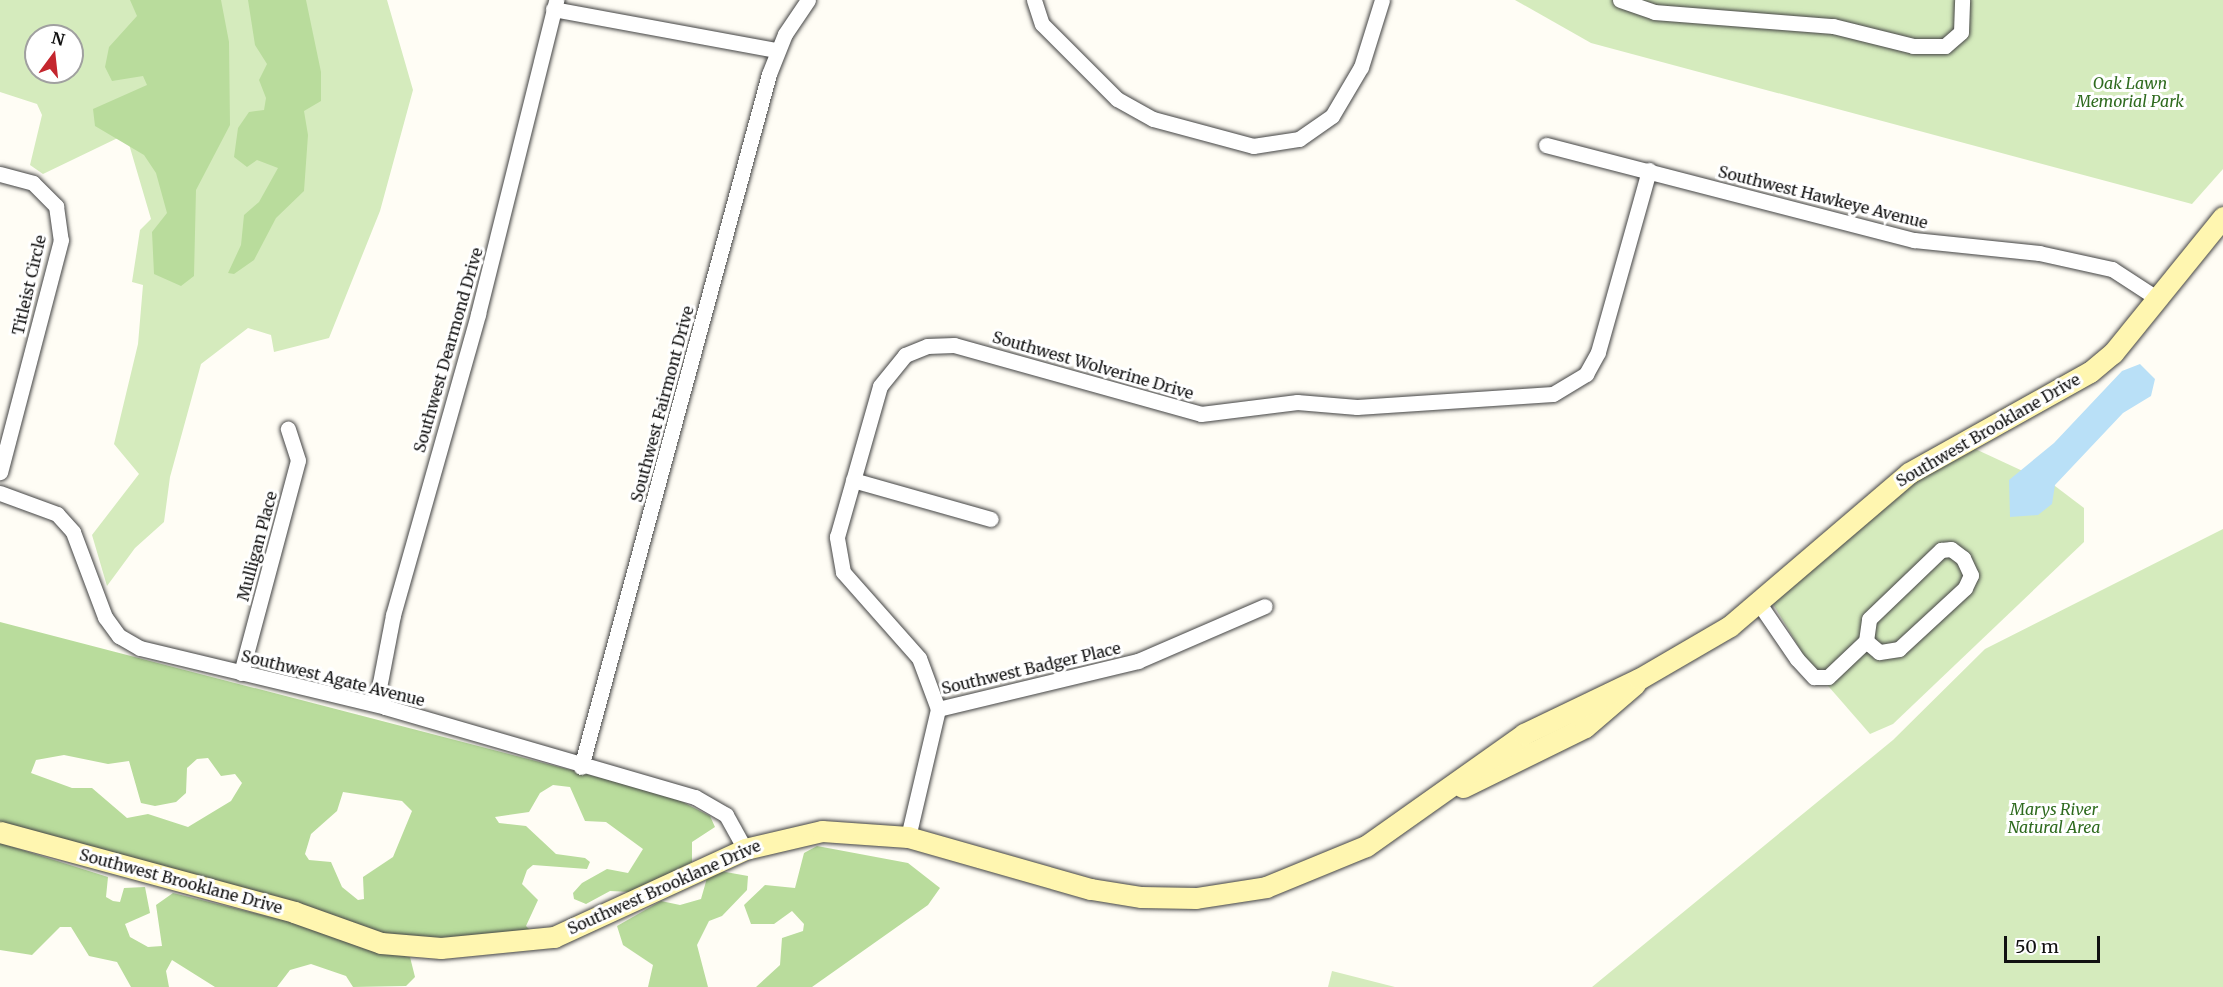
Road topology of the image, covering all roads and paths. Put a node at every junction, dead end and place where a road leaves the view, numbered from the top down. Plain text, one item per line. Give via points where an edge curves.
1 (808, 0) edge
2 (1034, 0) edge
3 (1382, 0) edge
4 (1620, 0) edge
5 (1962, 0) edge
6 (555, 4) edge
7 (777, 50) junction
8 (1546, 145) dead end
9 (1649, 170) junction
10 (0, 174) edge
11 (2223, 217) edge
12 (2158, 299) junction
13 (288, 429) dead end
14 (0, 472) edge
15 (853, 480) junction
16 (0, 493) edge
17 (991, 519) dead end
18 (1758, 602) junction
19 (1265, 606) dead end
20 (1866, 641) junction
21 (241, 673) junction
22 (385, 707) junction
23 (938, 709) junction
24 (581, 767) junction
25 (0, 832) edge
26 (908, 837) junction
27 (745, 849) junction

1 - 7 street, Southwest Fairmont Drive
2 - 3 street via 1042,24 1118,99 1153,120 1253,146 1299,139 1332,116 1361,67
4 - 5 street via 1654,12 1833,26 1912,46 1945,46 1961,32
6 - 7 street
6 - 22 street, Southwest Dearmond Drive via 478,314 393,615 378,693
7 - 24 street, Southwest Fairmont Drive
8 - 9 street, Southwest Hawkeye Avenue
9 - 12 street, Southwest Hawkeye Avenue via 1914,240 2039,253 2112,269
9 - 15 street, Southwest Wolverine Drive via 1598,352 1586,374 1553,394 1357,407 1298,402 1201,414 954,345 927,346 905,355 880,386
10 - 14 street, Titleist Circle via 33,183 56,206 60,240
11 - 12 street, Southwest Brooklane Drive
12 - 18 street, Southwest Brooklane Drive via 2127,339 2090,372 1909,473
13 - 21 street, Mulligan Place via 298,460
15 - 17 street
15 - 23 street, Southwest Wolverine Drive via 837,537 843,572 919,658
16 - 21 street, Southwest Agate Avenue via 37,503 73,532 95,596 119,636 140,648
18 - 20 street via 1814,677 1833,674
18 - 26 street, Southwest Brooklane Drive via 1709,640 1640,679 1585,727 1422,806 1366,846 1304,875 1196,898 1091,889
19 - 23 street, Southwest Badger Place via 1138,661
20 - 20 street via 1879,652 1899,649 1965,588 1971,575 1964,558 1952,549 1941,550 1869,620
21 - 22 street, Southwest Agate Avenue
22 - 24 street, Southwest Agate Avenue
23 - 26 street
24 - 27 street, Southwest Agate Avenue via 707,802 726,815
25 - 27 street, Southwest Brooklane Drive via 294,912 381,943 441,948 554,937
26 - 27 street, Southwest Brooklane Drive via 822,831

